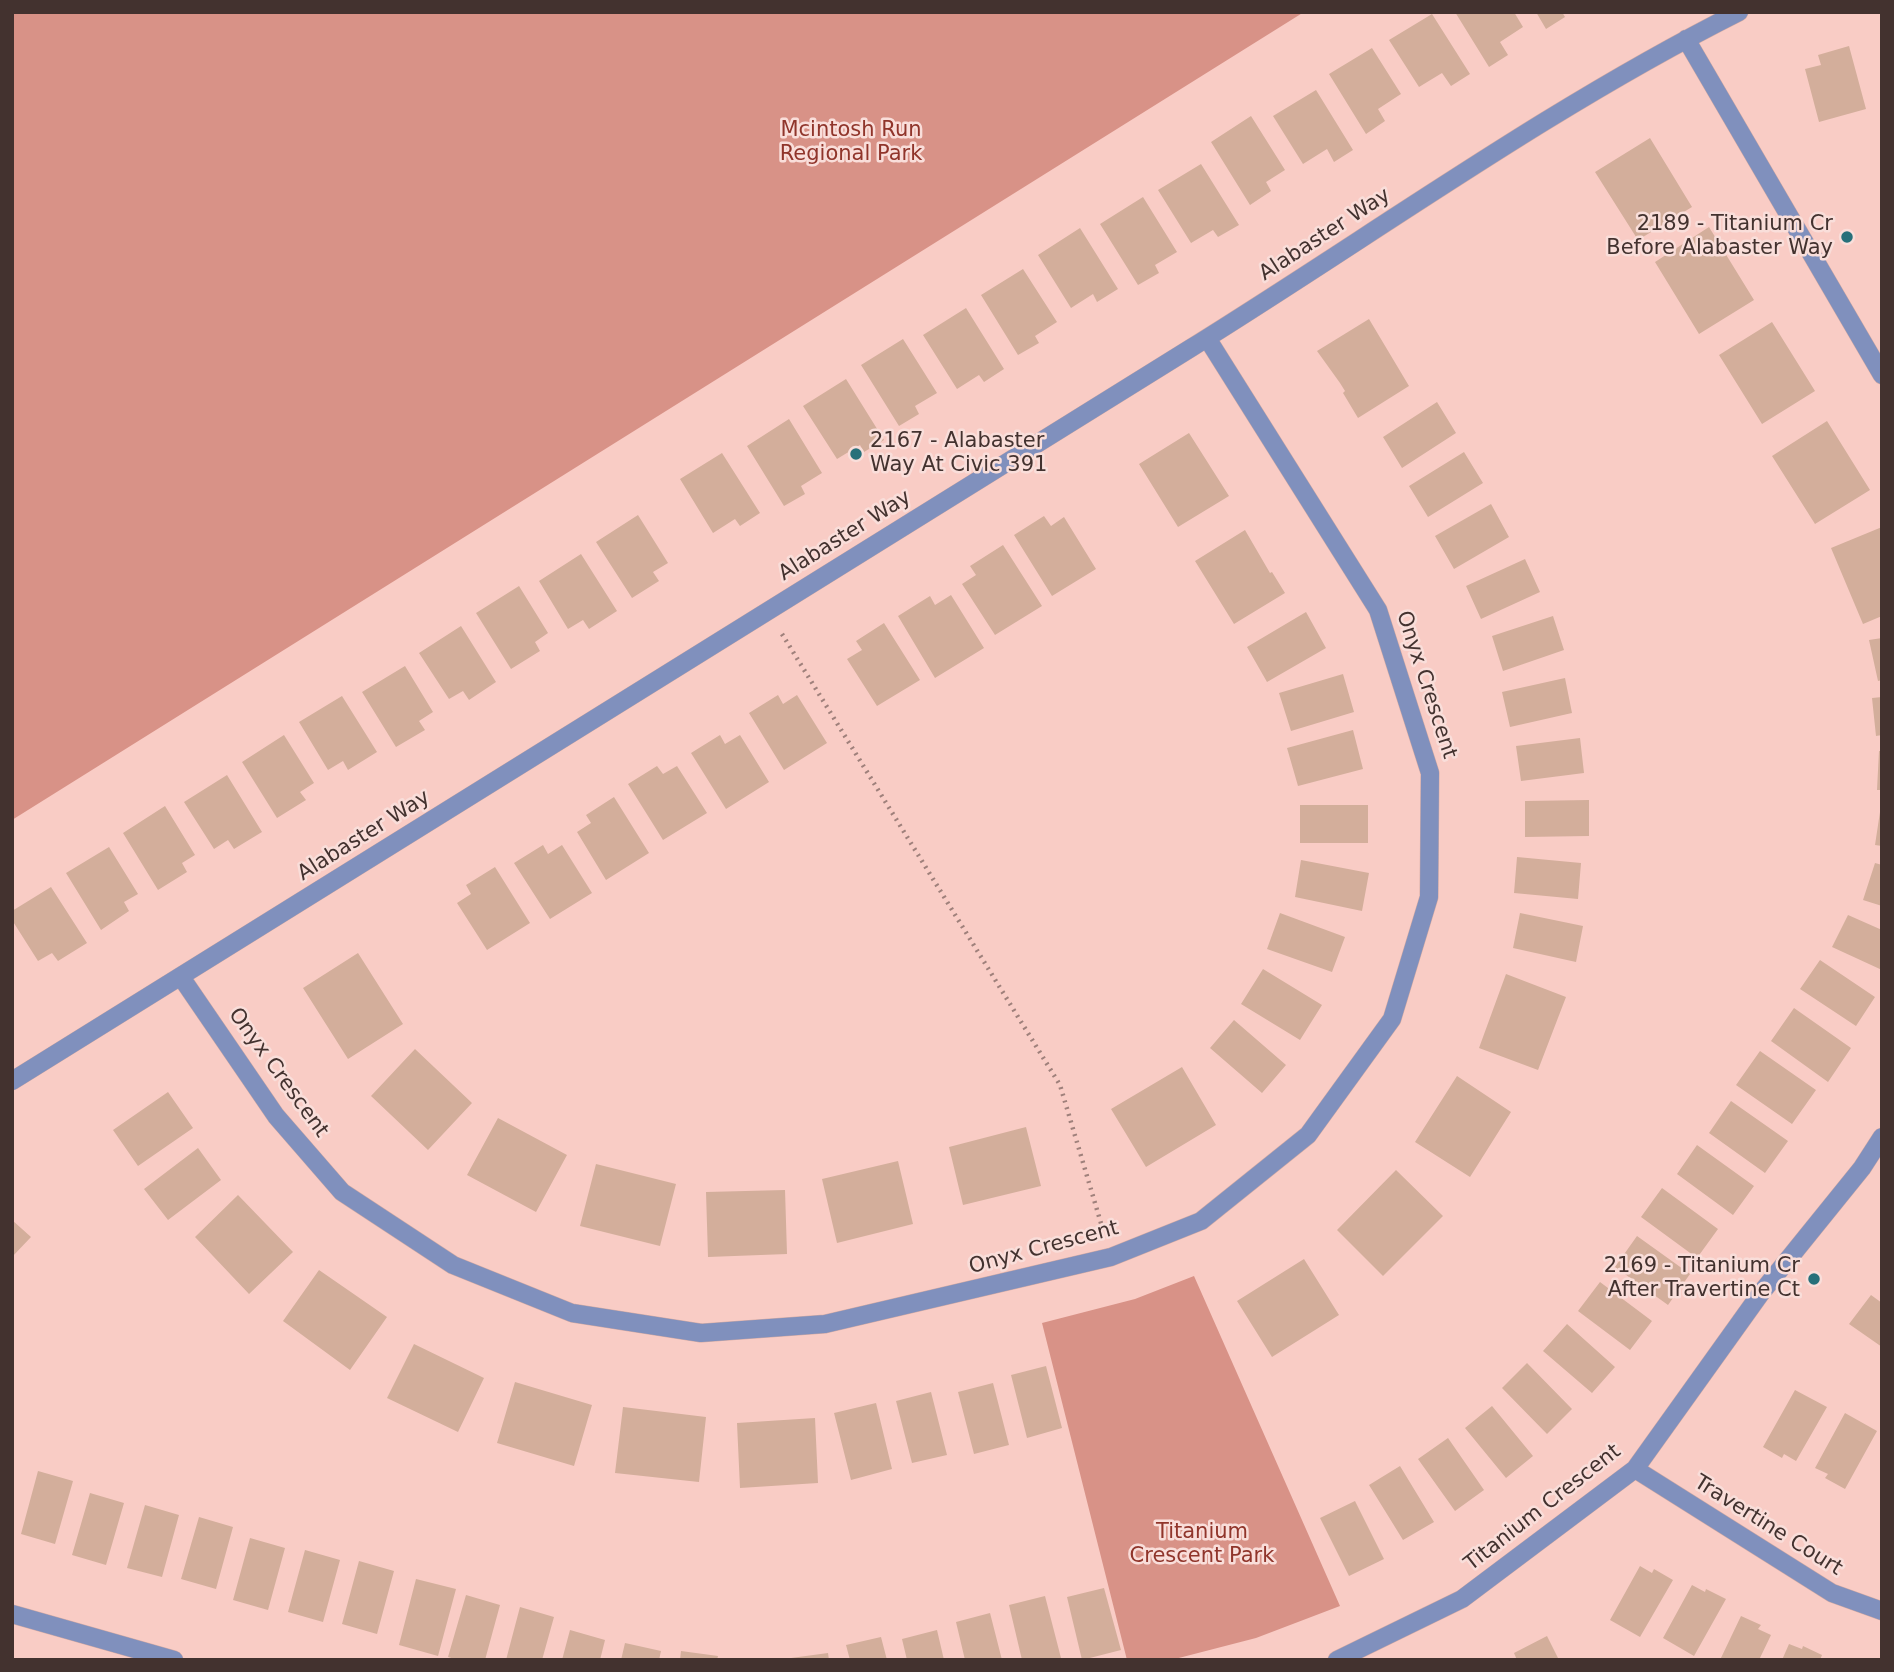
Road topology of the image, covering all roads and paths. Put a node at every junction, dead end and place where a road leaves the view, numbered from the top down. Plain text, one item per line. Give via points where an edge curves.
1 (1739, 12) edge
2 (1686, 39) junction
3 (1207, 338) junction
4 (1882, 375) edge
5 (768, 610) junction
6 (181, 977) junction
7 (12, 1081) edge
8 (1882, 1137) edge
9 (1111, 1257) junction
10 (1635, 1469) junction
11 (1882, 1611) edge
12 (12, 1614) edge
13 (174, 1660) edge
14 (1337, 1660) edge

1 - 2 street, Alabaster Way
2 - 3 street, Alabaster Way via 1482,161
2 - 4 street
3 - 5 street, Alabaster Way
3 - 9 street, Onyx Crescent via 1378,610 1430,773 1429,897 1392,1019 1308,1135 1201,1221
5 - 6 street, Alabaster Way
5 - 9 path via 1060,1085
6 - 7 street, Alabaster Way
6 - 9 street, Onyx Crescent via 276,1116 342,1192 453,1265 572,1313 701,1333 825,1324
8 - 10 street, Titanium Crescent via 1761,1293
10 - 11 street, Travertine Court via 1832,1593
10 - 14 street, Titanium Crescent via 1462,1599
12 - 13 street

